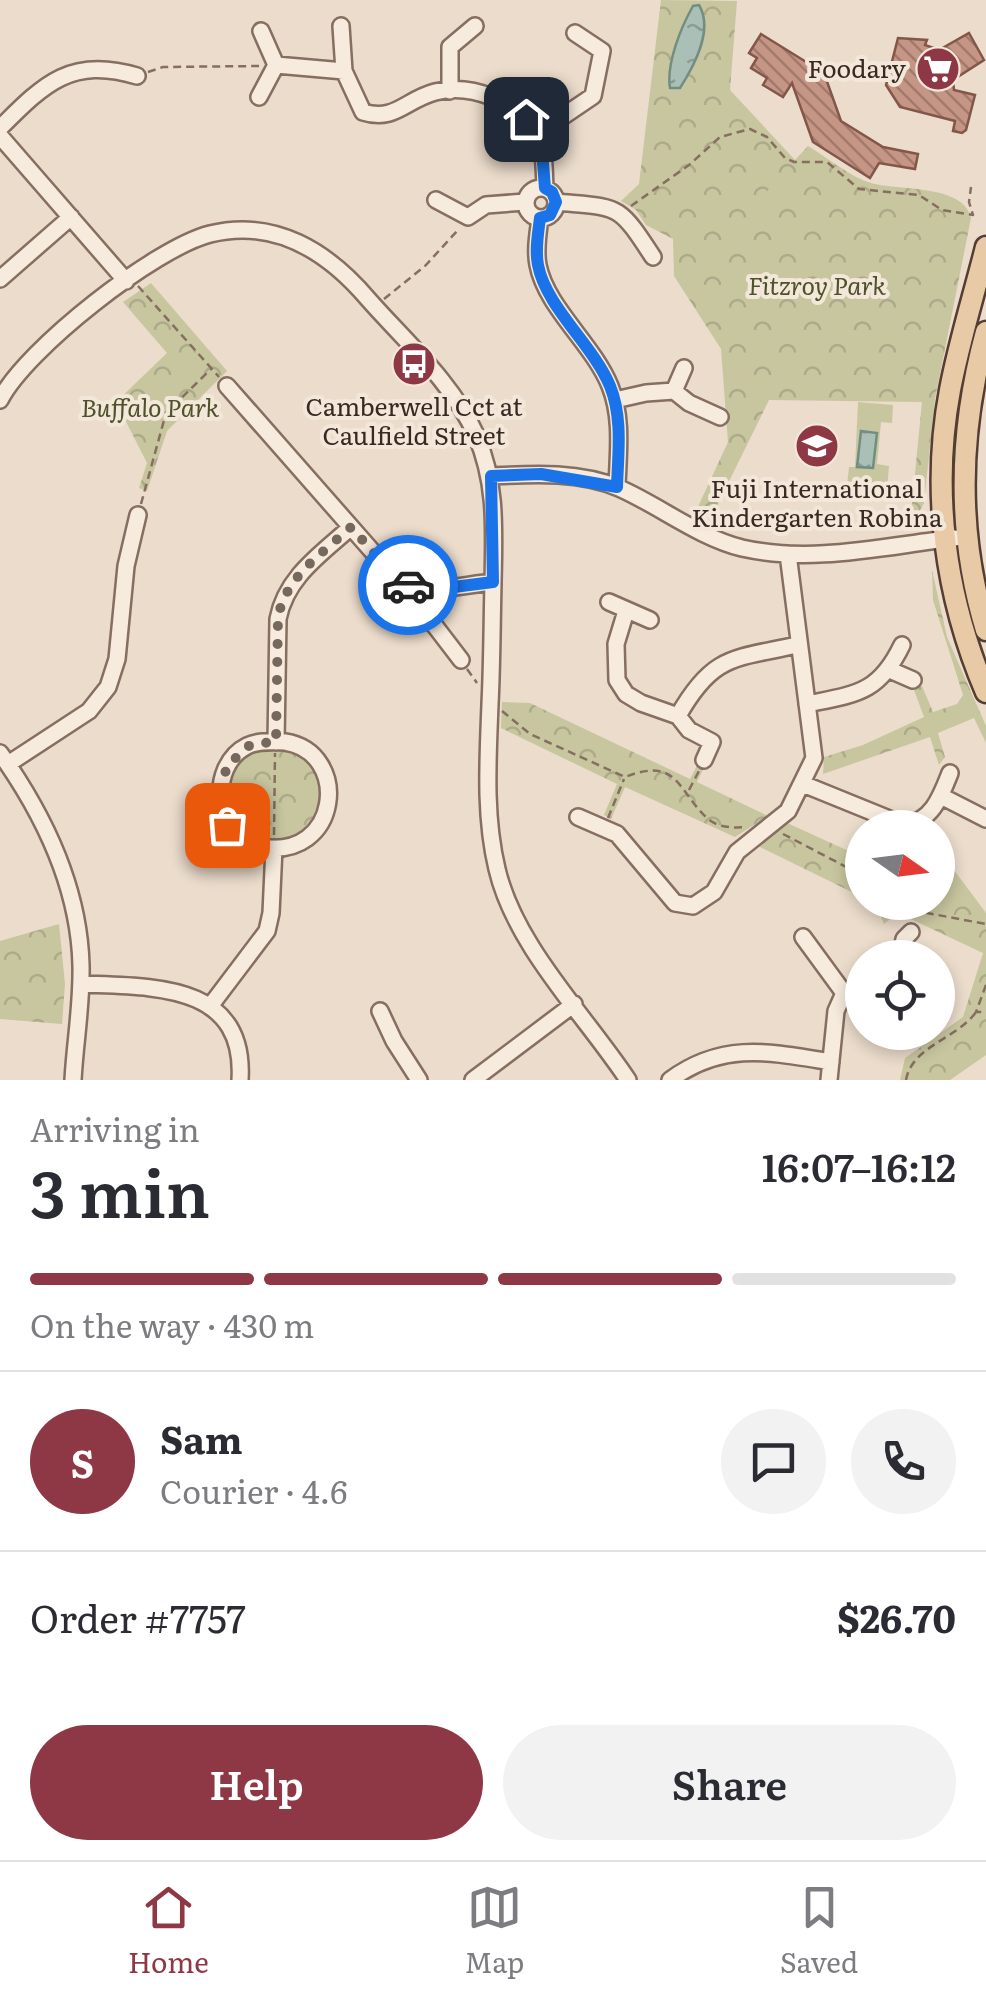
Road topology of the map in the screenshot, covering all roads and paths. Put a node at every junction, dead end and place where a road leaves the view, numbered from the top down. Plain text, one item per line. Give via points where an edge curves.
1 (341, 26) dead end
2 (474, 26) dead end
3 (260, 31) dead end
4 (575, 34) dead end
5 (613, 38) dead end
6 (602, 51) junction
7 (276, 65) junction
8 (344, 71) junction
9 (137, 76) joint
10 (450, 91) junction
11 (259, 97) dead end
12 (0, 128) edge
13 (537, 134) junction
14 (0, 136) edge
15 (545, 188) junction
16 (970, 188) dead end
17 (436, 200) dead end
18 (525, 202) junction
19 (556, 202) junction
20 (622, 213) junction
21 (71, 216) junction
22 (468, 217) junction
23 (540, 218) junction
24 (986, 247) edge
25 (653, 257) dead end
26 (0, 279) edge
27 (129, 279) junction
28 (375, 307) junction
29 (986, 332) edge
30 (212, 368) junction
31 (684, 368) dead end
32 (227, 386) joint
33 (674, 391) junction
34 (0, 400) edge
35 (615, 400) junction
36 (720, 417) dead end
37 (491, 476) junction
38 (617, 487) junction
39 (138, 515) joint
40 (351, 527) junction
41 (955, 538) junction
42 (788, 554) junction
43 (493, 582) junction
44 (415, 588) junction
45 (610, 602) dead end
46 (626, 611) junction
47 (650, 620) dead end
48 (986, 630) edge
49 (797, 645) junction
50 (902, 645) dead end
51 (461, 660) joint
52 (890, 670) junction
53 (913, 680) dead end
54 (986, 692) edge
55 (490, 703) junction
56 (807, 704) junction
57 (678, 716) junction
58 (271, 742) junction
59 (4, 759) edge
60 (704, 760) joint
61 (950, 773) dead end
62 (624, 777) junction
63 (803, 784) junction
64 (688, 793) junction
65 (941, 796) junction
66 (578, 817) dead end
67 (986, 819) edge
68 (769, 826) junction
69 (596, 831) junction
70 (280, 848) junction
71 (845, 866) edge
72 (955, 918) edge
73 (986, 924) edge
74 (911, 932) dead end
75 (804, 936) dead end
76 (904, 940) edge
77 (80, 984) junction
78 (986, 985) edge
79 (844, 992) joint
80 (574, 1004) junction
81 (212, 1005) junction
82 (380, 1011) dead end
83 (976, 1012) junction
84 (986, 1012) edge
85 (831, 1062) junction
86 (73, 1080) edge
87 (240, 1080) edge
88 (420, 1080) edge
89 (473, 1080) edge
90 (628, 1080) edge
91 (670, 1080) edge
92 (829, 1080) edge
93 (906, 1080) edge

1 - 8 street
2 - 10 street via 450,47
3 - 7 street
4 - 6 street
5 - 6 street
6 - 13 street via 593,96
7 - 8 street
7 - 9 path via 163,67
7 - 11 street
8 - 10 street via 363,112 378,117
9 - 12 street via 93,68 67,73
10 - 13 street via 496,98
13 - 15 street
14 - 21 street
15 - 18 street via 530,192
15 - 19 street
16 - 20 path via 973,215 942,210 919,195 860,190 827,162 794,162 750,129 720,136
17 - 22 street
18 - 22 street via 486,206
18 - 23 street
19 - 20 street
19 - 23 street
20 - 25 street
21 - 26 street
21 - 27 street
22 - 28 path via 425,266
23 - 35 street via 538,269
24 - 41 main road via 950,392 943,459
27 - 28 street via 185,242 254,231 312,248
27 - 30 path
27 - 34 street via 30,359
28 - 37 street via 461,407
29 - 41 main road via 966,428
30 - 32 path
30 - 39 path via 166,413
31 - 33 street
32 - 40 street
33 - 35 street
33 - 36 street
35 - 38 street
37 - 38 street via 541,474
37 - 43 street
38 - 42 street via 738,547
39 - 59 street via 108,687 89,711
40 - 44 street via 394,576
40 - 58 street via 302,571 282,600
41 - 42 street
41 - 48 main road
41 - 54 main road via 965,638
42 - 49 street
43 - 44 street
43 - 55 street
44 - 51 street via 417,609
45 - 46 street
46 - 47 street
46 - 57 street via 616,644 616,680 641,703
49 - 56 street
49 - 57 street via 732,658 700,682
50 - 52 street
51 - 55 path
52 - 53 street
52 - 56 street via 876,684
55 - 62 path via 530,734
55 - 80 street via 488,808 498,872 525,934
56 - 63 street via 814,758
57 - 60 street via 712,742
58 - 70 path via 265,751 275,751 274,836 286,836
58 - 70 street via 308,749 323,766 327,785 320,828 306,842
58 - 70 street via 251,744 230,760 222,805 237,837
59 - 77 street via 37,811 65,877
60 - 64 path
61 - 65 street
62 - 64 path via 658,770
62 - 69 path
63 - 65 street via 904,825 924,818
63 - 68 street via 788,811
64 - 68 path via 709,820 728,828
65 - 67 street
66 - 69 street
68 - 69 street via 736,852 714,892 693,906 675,903 617,834
68 - 71 path
70 - 81 street via 267,931
72 - 73 path
74 - 76 street
75 - 79 street
77 - 81 street via 176,992
77 - 86 street
78 - 83 path
79 - 85 street
80 - 89 street
80 - 90 street
81 - 87 street via 239,1046
82 - 88 street
83 - 84 path
83 - 93 path via 967,1026 916,1058
85 - 91 street via 731,1052
85 - 92 street

